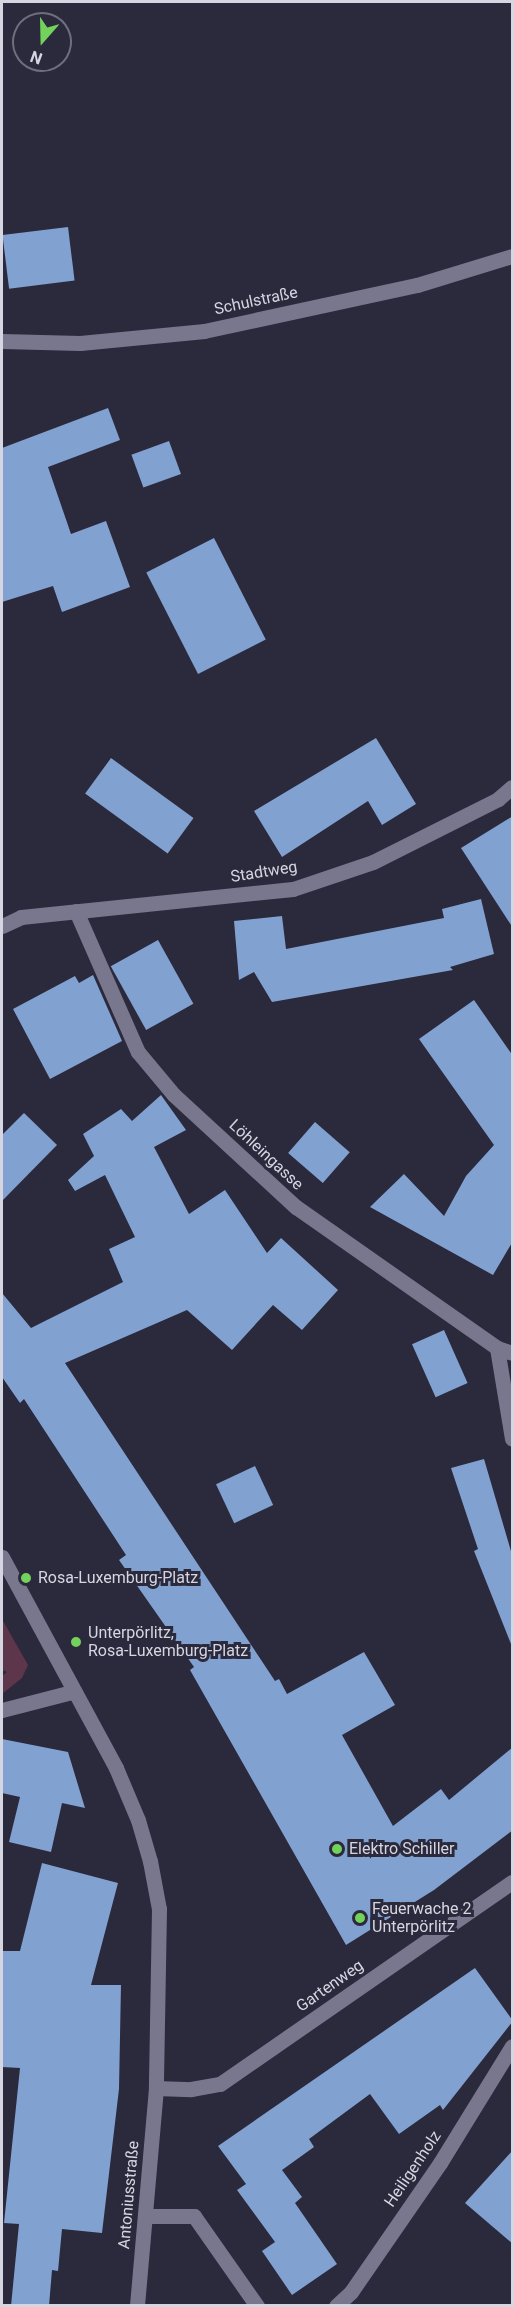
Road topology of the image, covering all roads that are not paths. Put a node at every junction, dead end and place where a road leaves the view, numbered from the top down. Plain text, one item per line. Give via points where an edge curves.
1 (513, 256) edge
2 (2, 341) edge
3 (513, 787) edge
4 (76, 911) junction
5 (2, 926) edge
6 (497, 1348) junction
7 (513, 1353) edge
8 (513, 1439) edge
9 (2, 1557) edge
10 (72, 1692) junction
11 (2, 1710) edge
12 (513, 1882) edge
13 (513, 2046) edge
14 (156, 2088) junction
15 (146, 2216) junction
16 (137, 2306) edge
17 (257, 2306) edge
18 (336, 2306) edge

1 - 2 street, Schulstraße via 417,285 204,331 80,343
3 - 4 street, Stadtweg via 498,799 373,862 293,889
4 - 5 street, Stadtweg via 21,917
4 - 6 street, Löhleingasse via 138,1052 174,1095 296,1207
6 - 7 street, Löhleingasse
6 - 8 street
9 - 10 street
10 - 11 street
10 - 14 street via 116,1768 150,1861 159,1909
12 - 14 street, Gartenweg via 220,2084 191,2089
13 - 18 street, Heiligenholz via 440,2163 351,2292
14 - 15 street, Antoniusstraße
15 - 16 street, Antoniusstraße
15 - 17 street via 194,2216

